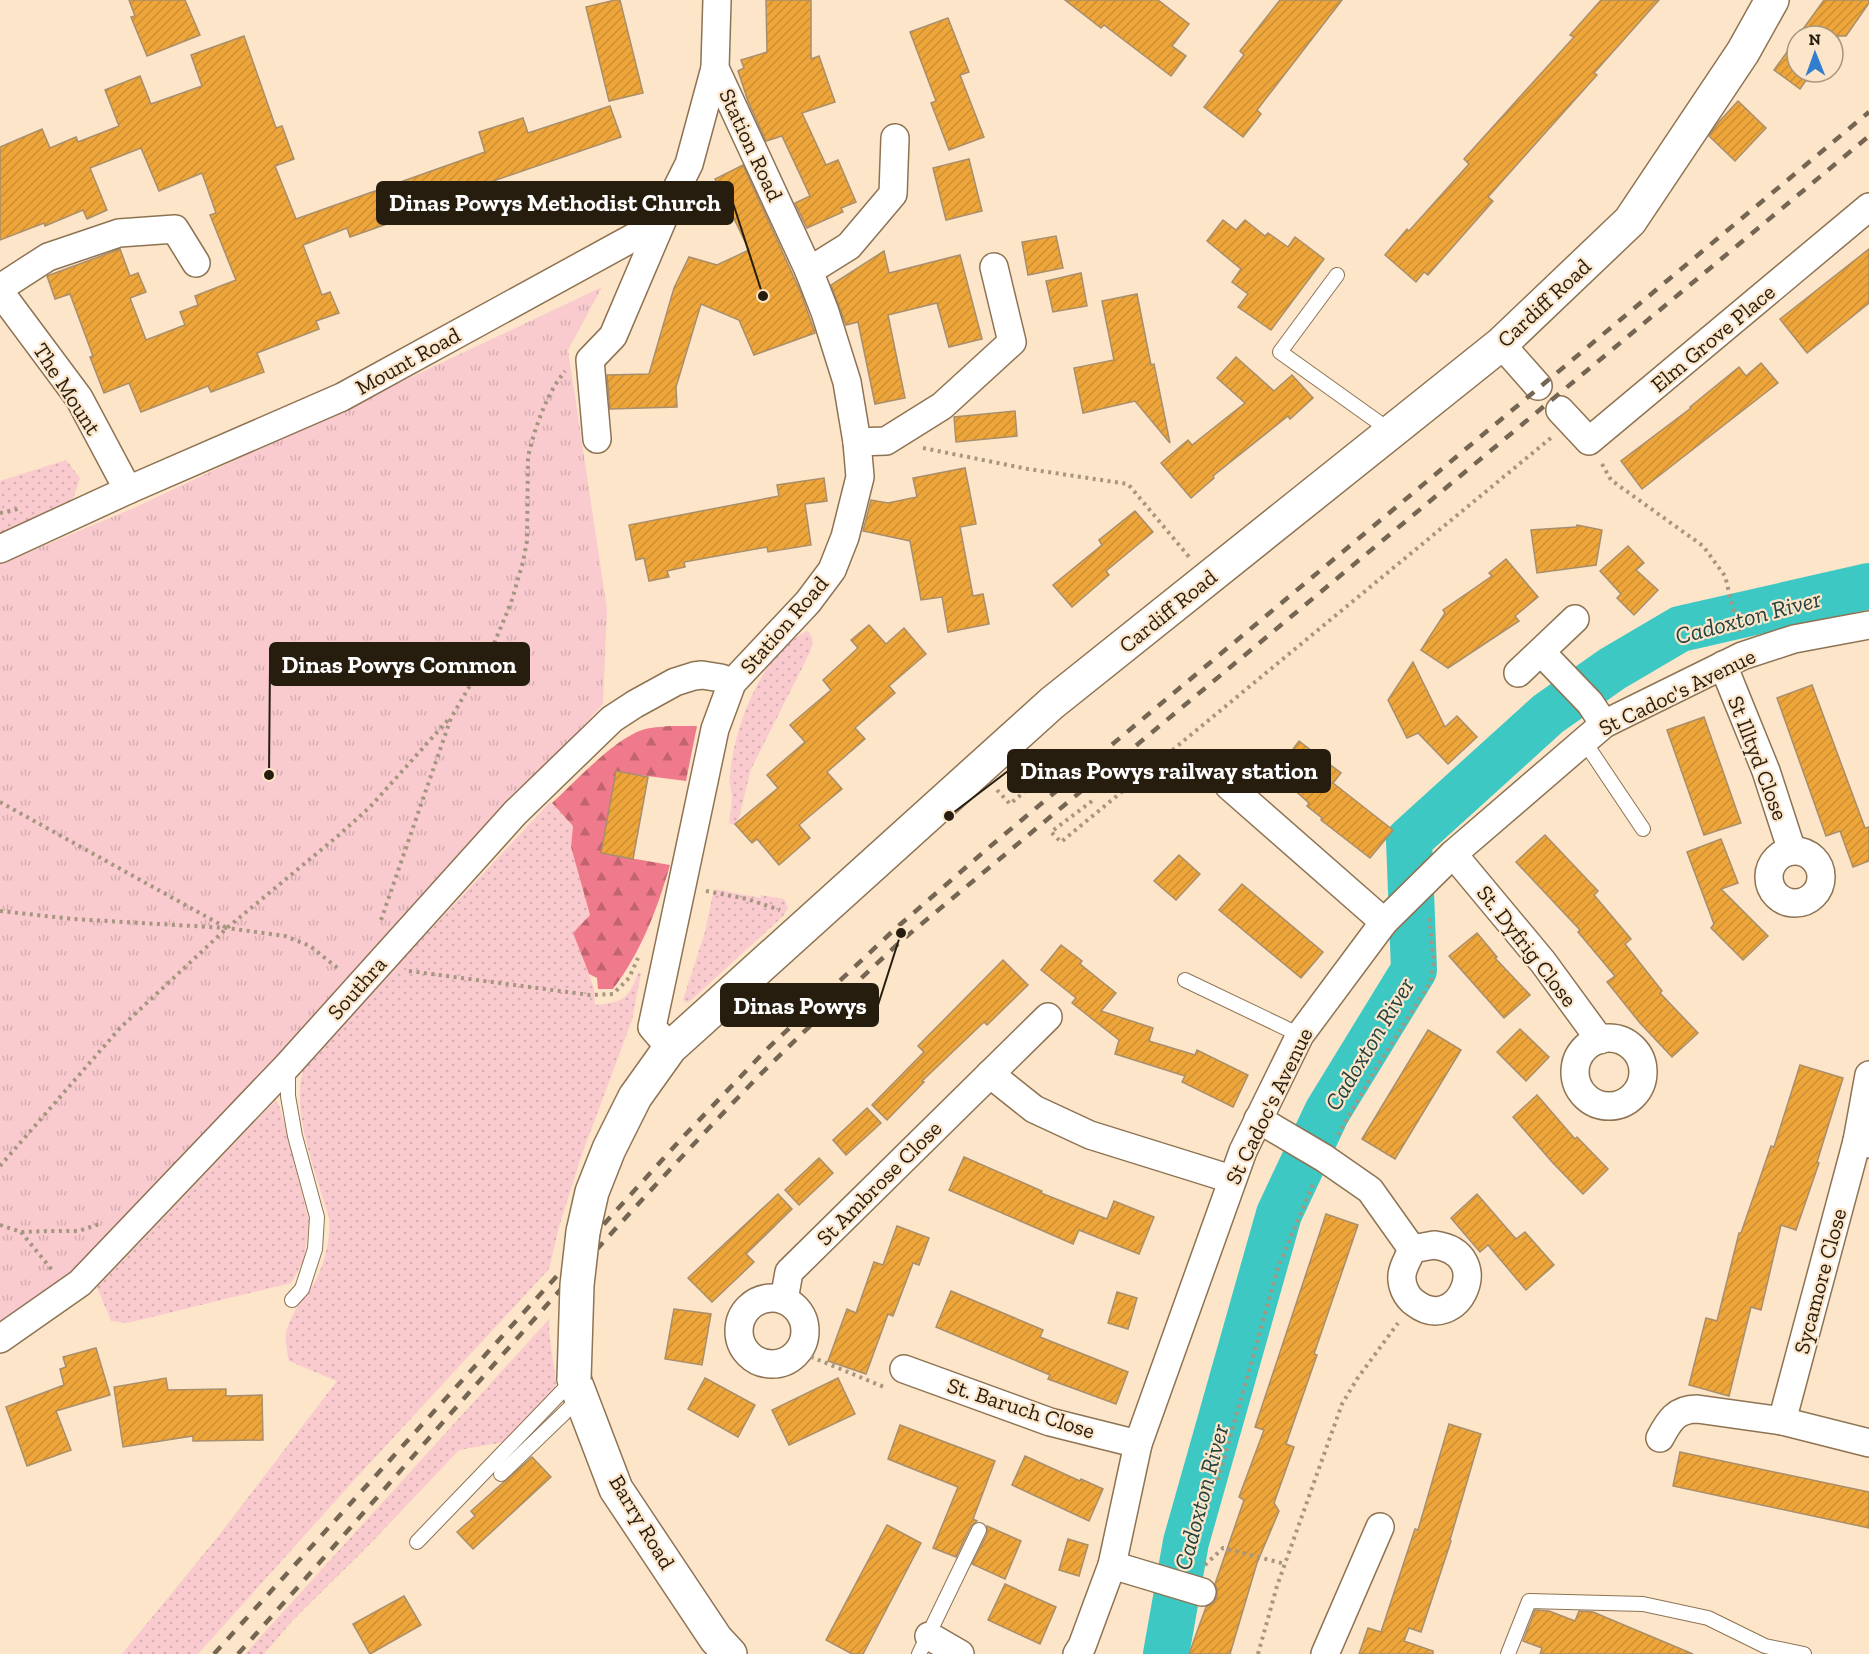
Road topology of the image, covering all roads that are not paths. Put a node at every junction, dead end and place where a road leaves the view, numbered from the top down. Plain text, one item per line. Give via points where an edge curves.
1 (717, 0) edge
2 (1772, 0) edge
3 (715, 68) junction
4 (896, 138) dead end
5 (670, 202) junction
6 (1869, 207) edge
7 (196, 262) dead end
8 (994, 267) dead end
9 (809, 271) junction
10 (1337, 275) dead end
11 (0, 290) edge
12 (1501, 344) junction
13 (1538, 386) dead end
14 (1565, 416) road end
15 (1392, 432) junction
16 (597, 439) dead end
17 (857, 442) junction
18 (128, 490) junction
19 (0, 549) edge
20 (1575, 619) dead end
21 (1869, 626) edge
22 (1541, 652) junction
23 (1723, 665) junction
24 (1518, 673) dead end
25 (732, 683) junction
26 (1593, 722) junction
27 (1229, 786) dead end
28 (1643, 829) dead end
29 (1792, 851) dead end
30 (1453, 854) junction
31 (1384, 921) junction
32 (1185, 980) dead end
33 (1048, 1017) dead end
34 (1300, 1035) junction
35 (1600, 1040) dead end
36 (670, 1048) junction
37 (288, 1065) junction
38 (990, 1074) junction
39 (1869, 1075) edge
40 (1258, 1119) junction
41 (1863, 1143) edge
42 (1231, 1179) junction
43 (1412, 1249) junction
44 (292, 1300) dead end
45 (784, 1300) junction
46 (0, 1339) edge
47 (898, 1380) road end
48 (577, 1388) junction
49 (1782, 1421) junction
50 (1660, 1438) dead end
51 (1869, 1443) edge
52 (1138, 1444) junction
53 (501, 1474) dead end
54 (1380, 1527) dead end
55 (979, 1530) dead end
56 (417, 1542) dead end
57 (1112, 1565) junction
58 (1192, 1589) road end
59 (924, 1645) edge
60 (730, 1654) edge
61 (960, 1654) edge
62 (1077, 1654) edge
63 (1325, 1654) edge
64 (1508, 1654) edge
65 (1804, 1654) edge

1 - 3 street, Station Road
2 - 12 main road, Cardiff Road via 1743,52 1630,221
3 - 5 street, Mount Road via 688,164
3 - 9 street, Station Road
4 - 9 street via 893,194 849,246
5 - 16 street via 613,336 590,360
5 - 18 street, Mount Road via 636,236 342,397
6 - 14 street, Elm Grove Place via 1588,441
7 - 11 street, The Mount via 175,229 119,233 48,257
8 - 17 street via 1012,342 942,406 886,441
9 - 17 street, Station Road via 848,382
10 - 15 lane via 1280,352
11 - 18 street, The Mount via 79,398
12 - 13 street
12 - 15 main road, Cardiff Road
15 - 36 main road, Cardiff Road via 1052,703
17 - 25 street, Station Road via 860,477 832,570 808,602
18 - 19 street, Mount Road
20 - 22 street
21 - 23 street, St Cadoc's Avenue via 1794,639
22 - 24 street
22 - 26 street via 1568,679
23 - 26 street, St Cadoc's Avenue
23 - 29 street, St Illtyd Close via 1766,771
25 - 36 street, Station Road via 715,729 652,1027
25 - 37 street, Southra via 694,676 675,682 612,719 515,813
26 - 28 lane
26 - 30 street, St Cadoc's Avenue
27 - 31 street
30 - 31 street, St Cadoc's Avenue
30 - 35 street, St. Dyfrig Close via 1543,962
31 - 34 street, St Cadoc's Avenue
32 - 34 lane
33 - 38 street, St Ambrose Close
34 - 40 street, St Cadoc's Avenue
36 - 48 main road, Cardiff Road, bridge via 635,1096 592,1192 577,1285
37 - 44 lane via 288,1096 316,1217 315,1249 302,1289
37 - 46 street, Southra via 80,1283
38 - 42 street via 1034,1109 1090,1135
38 - 45 street, St Ambrose Close via 789,1272
39 - 41 street, Sycamore Close
40 - 42 street, St Cadoc's Avenue
40 - 43 street via 1370,1190
41 - 49 street, Sycamore Close
42 - 52 street, St Cadoc's Avenue
43 - 43 street via 1434,1245 1456,1252 1468,1275 1467,1287 1456,1303 1435,1311 1413,1303 1402,1277
45 - 45 street via 763,1299 740,1319 738,1329 744,1350 761,1362 783,1362 797,1352 804,1337 801,1315
47 - 52 street, St. Baruch Close
48 - 53 lane
48 - 56 lane
48 - 60 main road, Barry Road via 616,1489
49 - 50 street via 1690,1409 1670,1419
49 - 51 street
52 - 57 street, St Cadoc's Avenue
54 - 63 street
55 - 59 lane
57 - 58 street
57 - 62 street, St Cadoc's Avenue
59 - 61 street
64 - 65 lane via 1529,1601 1643,1604 1708,1618 1765,1646

